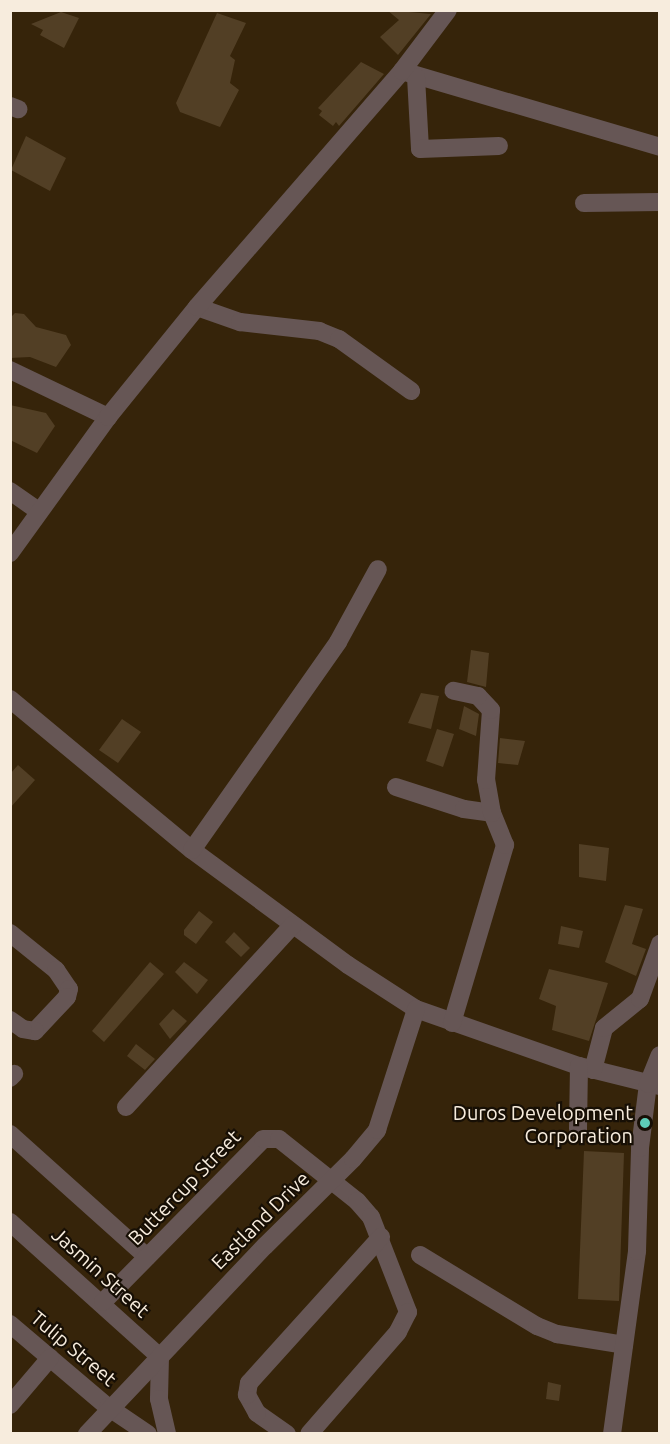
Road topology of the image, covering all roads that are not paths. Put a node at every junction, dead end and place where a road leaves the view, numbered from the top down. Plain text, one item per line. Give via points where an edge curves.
1 (448, 10) edge
2 (409, 74) junction
3 (499, 146) dead end
4 (660, 147) edge
5 (660, 202) edge
6 (584, 203) dead end
7 (197, 308) junction
8 (10, 370) edge
9 (411, 391) dead end
10 (108, 417) junction
11 (10, 491) edge
12 (39, 511) junction
13 (10, 553) edge
14 (378, 569) dead end
15 (454, 691) dead end
16 (10, 699) edge
17 (396, 787) dead end
18 (492, 813) junction
19 (192, 850) junction
20 (293, 925) junction
21 (10, 933) edge
22 (660, 944) edge
23 (416, 1009) junction
24 (452, 1023) junction
25 (17, 1025) edge
26 (660, 1055) edge
27 (586, 1068) junction
28 (654, 1085) edge
29 (126, 1107) dead end
30 (578, 1129) dead end
31 (10, 1134) edge
32 (332, 1180) junction
33 (10, 1222) edge
34 (381, 1237) junction
35 (420, 1255) dead end
36 (147, 1257) junction
37 (103, 1302) junction
38 (10, 1324) edge
39 (624, 1345) junction
40 (160, 1357) junction
41 (50, 1358) junction
42 (10, 1405) edge
43 (108, 1407) junction
44 (87, 1434) edge
45 (148, 1434) edge
46 (167, 1434) edge
47 (287, 1434) edge
48 (309, 1434) edge
49 (612, 1434) edge

1 - 2 street
2 - 3 street via 420,149
2 - 4 street
2 - 7 street
5 - 6 street
7 - 9 street via 240,322 319,331 339,339
7 - 10 street
8 - 10 street
10 - 12 street
11 - 12 street
12 - 13 street
14 - 19 street via 338,642
15 - 18 street via 478,696 491,710 486,780
16 - 19 street
17 - 18 street via 464,809
18 - 24 street via 505,845
19 - 20 street
20 - 23 street
20 - 29 street
21 - 25 street via 63,976 69,989 67,997 37,1029
22 - 27 street via 640,999 604,1028
23 - 24 street
23 - 32 street, Eastland Drive via 376,1130
24 - 27 street
26 - 28 street
27 - 28 street
27 - 30 street
28 - 39 street via 640,1148 637,1251
31 - 36 street
32 - 34 street via 357,1201
32 - 36 street, Buttercup Street via 279,1139 268,1137
32 - 40 street, Eastland Drive
33 - 37 street, Jasmin Street
34 - 47 street via 249,1383 247,1395 251,1405
34 - 48 street via 408,1312 406,1321
35 - 39 street via 537,1326 557,1334
36 - 37 street, Buttercup Street
37 - 40 street, Jasmin Street
38 - 41 street, Tulip Street
39 - 49 street
40 - 43 street, Eastland Drive
40 - 46 street via 159,1399
41 - 42 street
41 - 43 street, Tulip Street
43 - 44 street, Eastland Drive
43 - 45 street, Tulip Street

